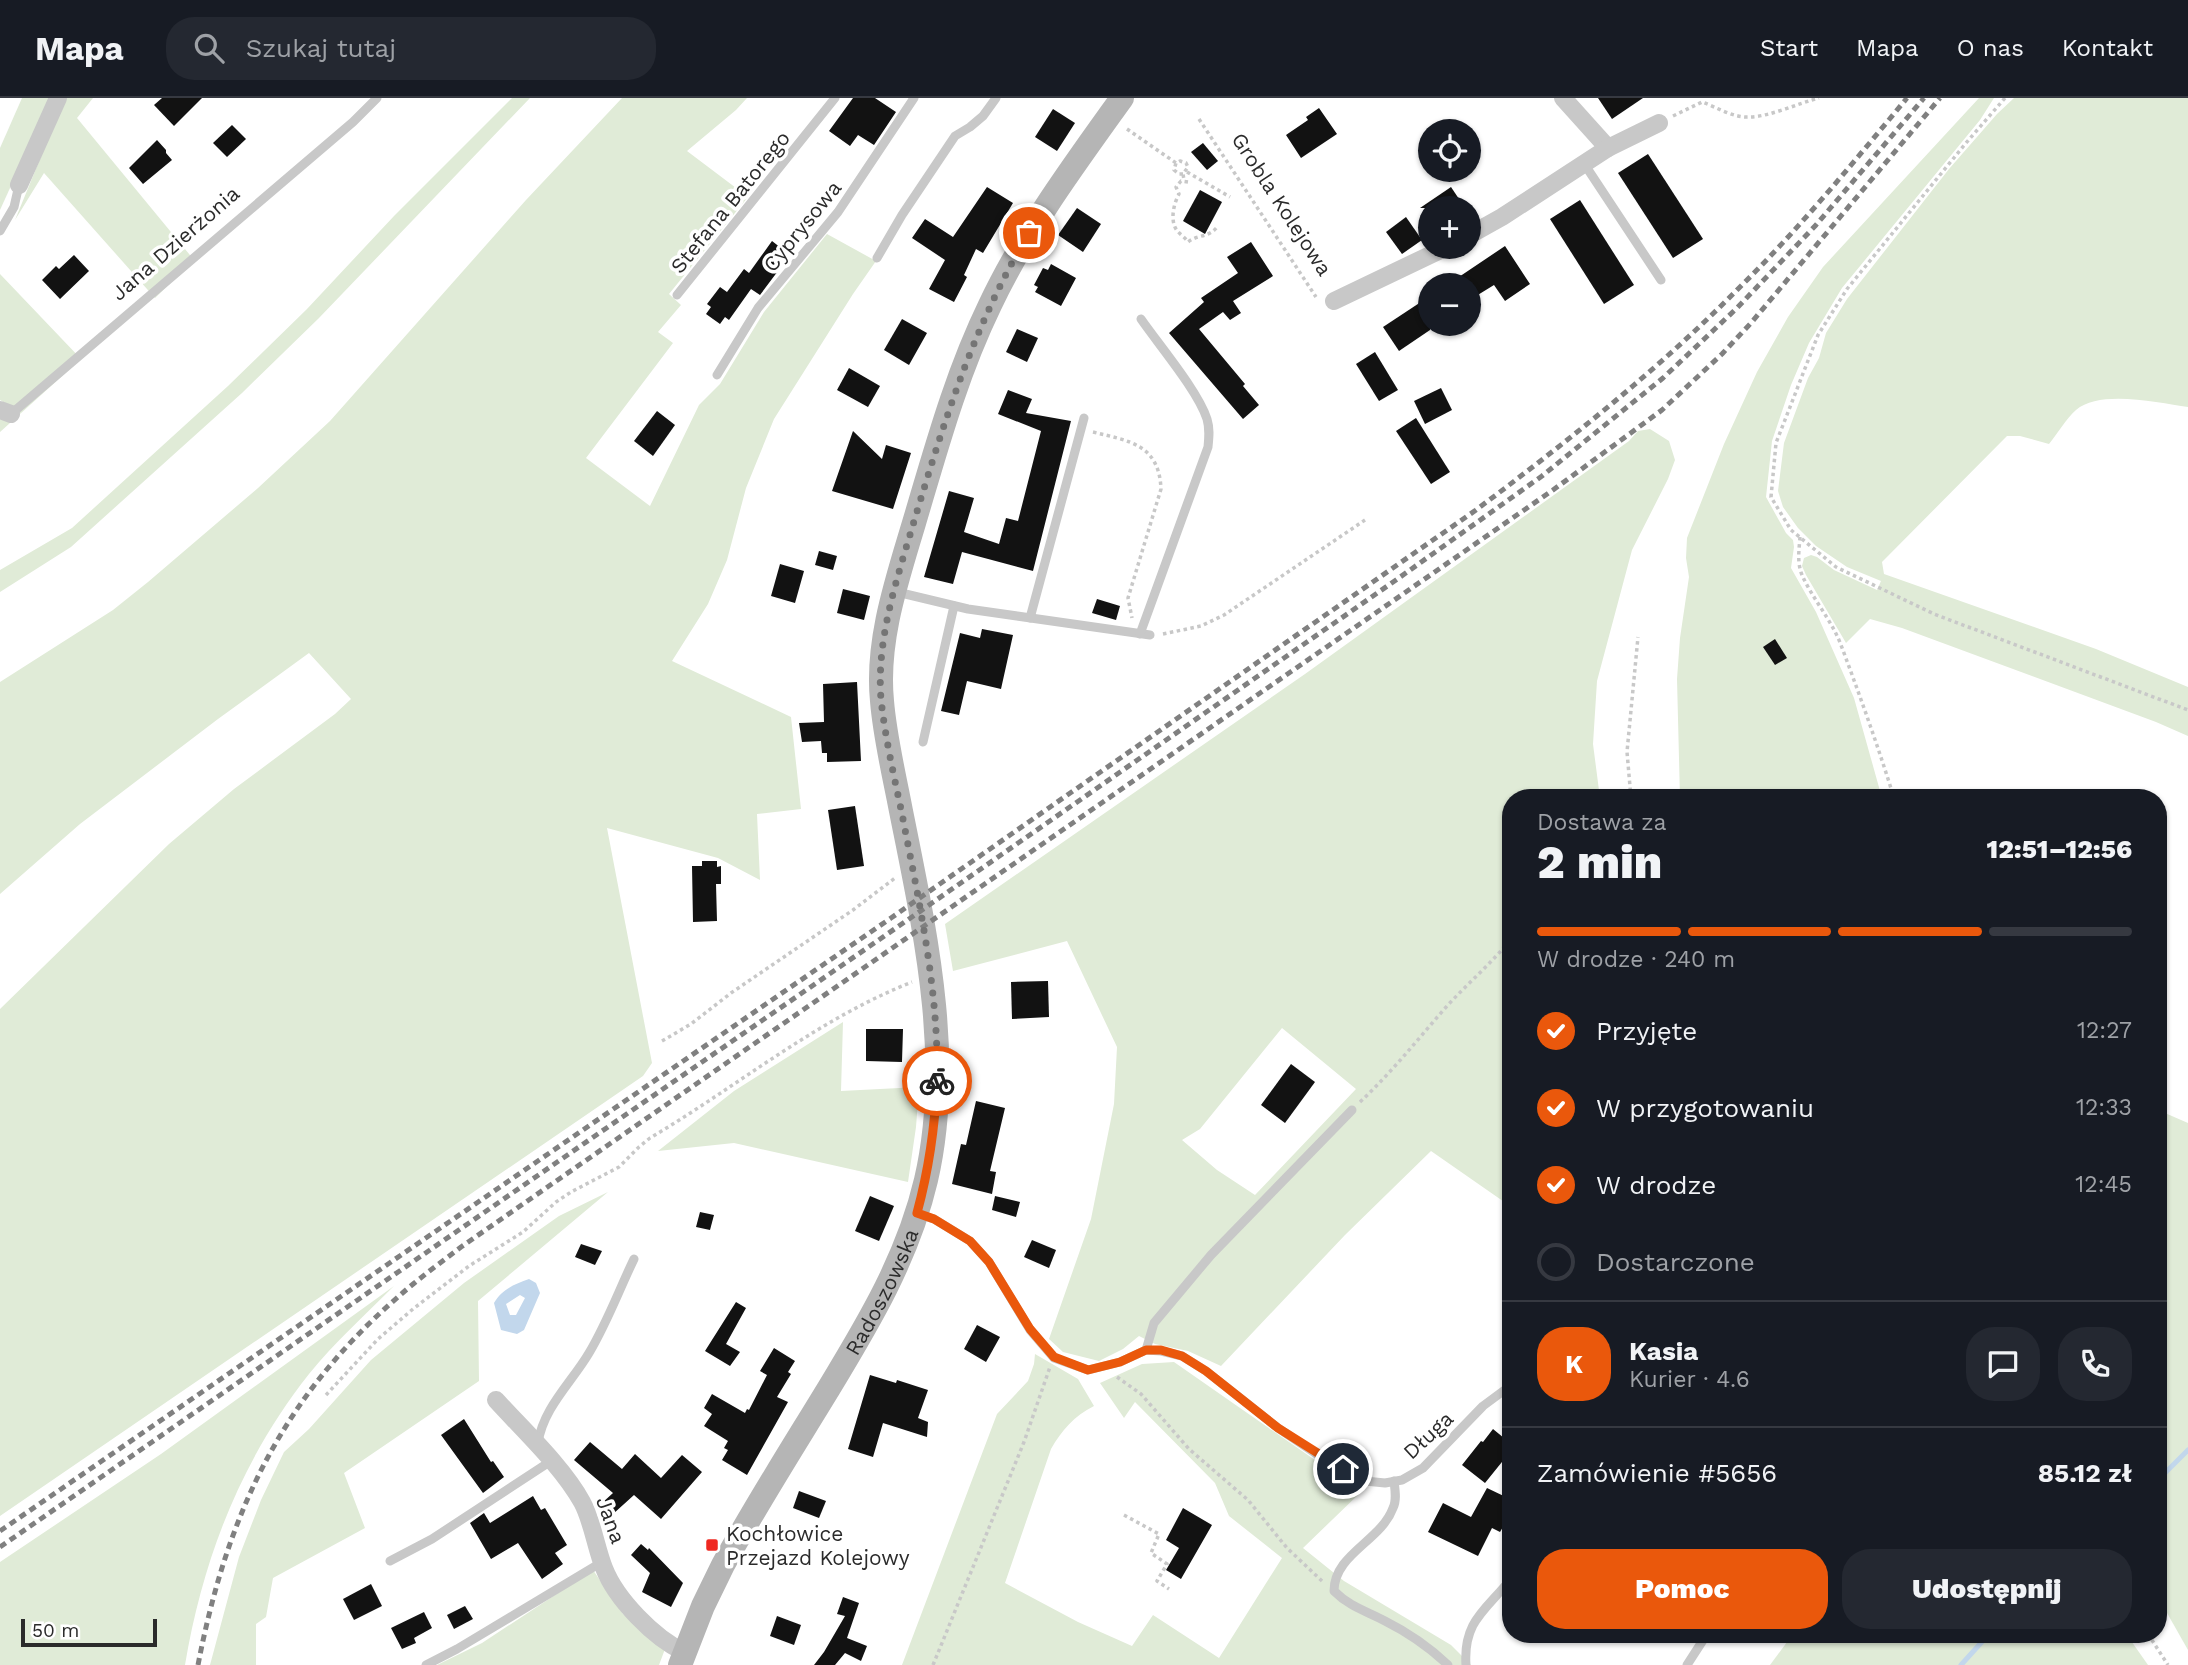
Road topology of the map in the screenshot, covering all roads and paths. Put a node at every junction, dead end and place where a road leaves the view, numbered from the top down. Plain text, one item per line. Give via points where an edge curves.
1 (58, 98) edge
2 (377, 98) edge
3 (835, 98) edge
4 (914, 98) edge
5 (996, 98) edge
6 (1122, 98) edge
7 (1563, 98) edge
8 (1819, 98) edge
9 (2005, 98) edge
10 (1199, 120) dead end
11 (1119, 123) dead end
12 (1659, 123) joint
13 (1608, 148) junction
14 (1176, 163) junction
15 (1585, 165) junction
16 (1185, 173) junction
17 (19, 184) joint
18 (1230, 197) dead end
19 (1218, 226) dead end
20 (1481, 229) edge
21 (0, 232) edge
22 (877, 258) dead end
23 (1422, 259) edge
24 (1661, 279) dead end
25 (677, 295) dead end
26 (1334, 301) joint
27 (1141, 319) dead end
28 (717, 375) dead end
29 (6, 412) edge
30 (1084, 418) dead end
31 (1081, 429) junction
32 (1365, 520) dead end
33 (1800, 537) junction
34 (895, 591) junction
35 (954, 606) junction
36 (1030, 618) junction
37 (1145, 635) junction
38 (1638, 637) dead end
39 (2188, 710) edge
40 (923, 742) dead end
41 (1630, 789) edge
42 (1891, 789) edge
43 (912, 867) junction
44 (1502, 950) edge
45 (931, 977) junction
46 (662, 1041) dead end
47 (1352, 1110) joint
48 (917, 1213) junction
49 (634, 1259) dead end
50 (1146, 1350) junction
51 (1054, 1357) junction
52 (1121, 1378) dead end
53 (1502, 1392) edge
54 (326, 1395) dead end
55 (496, 1400) dead end
56 (538, 1447) junction
57 (551, 1461) junction
58 (1394, 1481) junction
59 (1124, 1515) dead end
60 (390, 1561) dead end
61 (602, 1562) junction
62 (1502, 1588) edge
63 (1169, 1589) dead end
64 (1334, 1591) junction
65 (1701, 1643) edge
66 (2154, 1643) edge
67 (682, 1658) edge
68 (426, 1665) edge
69 (933, 1665) edge
70 (1448, 1665) edge
71 (1466, 1665) edge
72 (1687, 1665) edge
73 (2168, 1665) edge

1 - 17 street
2 - 29 lane, Jana Dzierżonia
3 - 25 lane, Stefana Batorego
4 - 28 lane, Cyprysowa via 838,212 758,308
5 - 22 lane via 983,116 955,136
6 - 34 street, Radoszowska via 1038,218 990,304 950,404
7 - 13 street
8 - 12 path via 1747,118 1702,102
9 - 33 path via 1847,289 1818,335 1776,443 1771,497
10 - 26 path, Grobla Kolejowa via 1315,296 1321,302
11 - 14 path
12 - 13 street
13 - 15 street
14 - 16 path via 1175,172
14 - 16 path via 1186,163
15 - 20 street
15 - 24 lane
16 - 18 path
16 - 19 path via 1186,181 1176,187 1179,194 1173,215 1178,231 1188,242
17 - 21 lane
23 - 26 street, Grobla Kolejowa
27 - 37 lane via 1195,396 1210,432
30 - 31 lane
31 - 36 lane
31 - 37 path via 1140,446 1157,464 1161,489 1128,598 1132,617
32 - 37 path via 1212,622
33 - 39 path via 1836,567 1934,614
33 - 42 path via 1802,575 1832,624
34 - 35 lane
34 - 43 street, Radoszowska via 880,682
35 - 36 lane
35 - 40 lane
36 - 37 lane
38 - 41 path via 1627,752
43 - 45 street, Radoszowska
43 - 46 path
44 - 47 path
45 - 48 street, Radoszowska via 936,1099 933,1140
45 - 54 path via 876,996 811,1032 650,1138 619,1167 564,1197 523,1232 405,1315
47 - 50 lane via 1211,1255 1154,1323
48 - 51 lane via 970,1241
48 - 67 street, Radoszowska via 891,1281 734,1544
49 - 56 lane via 595,1343 552,1407
50 - 51 lane via 1088,1370
50 - 58 lane, Długa via 1182,1356 1321,1457 1365,1480
51 - 69 path
52 - 64 path via 1189,1449 1248,1500 1287,1548
53 - 58 lane, Długa via 1423,1468
55 - 56 street, Jana
56 - 57 street, Jana
57 - 60 lane
57 - 61 street, Jana via 584,1505
58 - 64 lane via 1394,1508 1341,1567
59 - 63 path via 1159,1534 1152,1553 1167,1564 1157,1581
61 - 67 street, Jana via 624,1601
61 - 68 lane
62 - 71 lane via 1477,1615 1468,1636
64 - 70 lane via 1345,1602 1409,1634
65 - 72 lane
66 - 73 path

